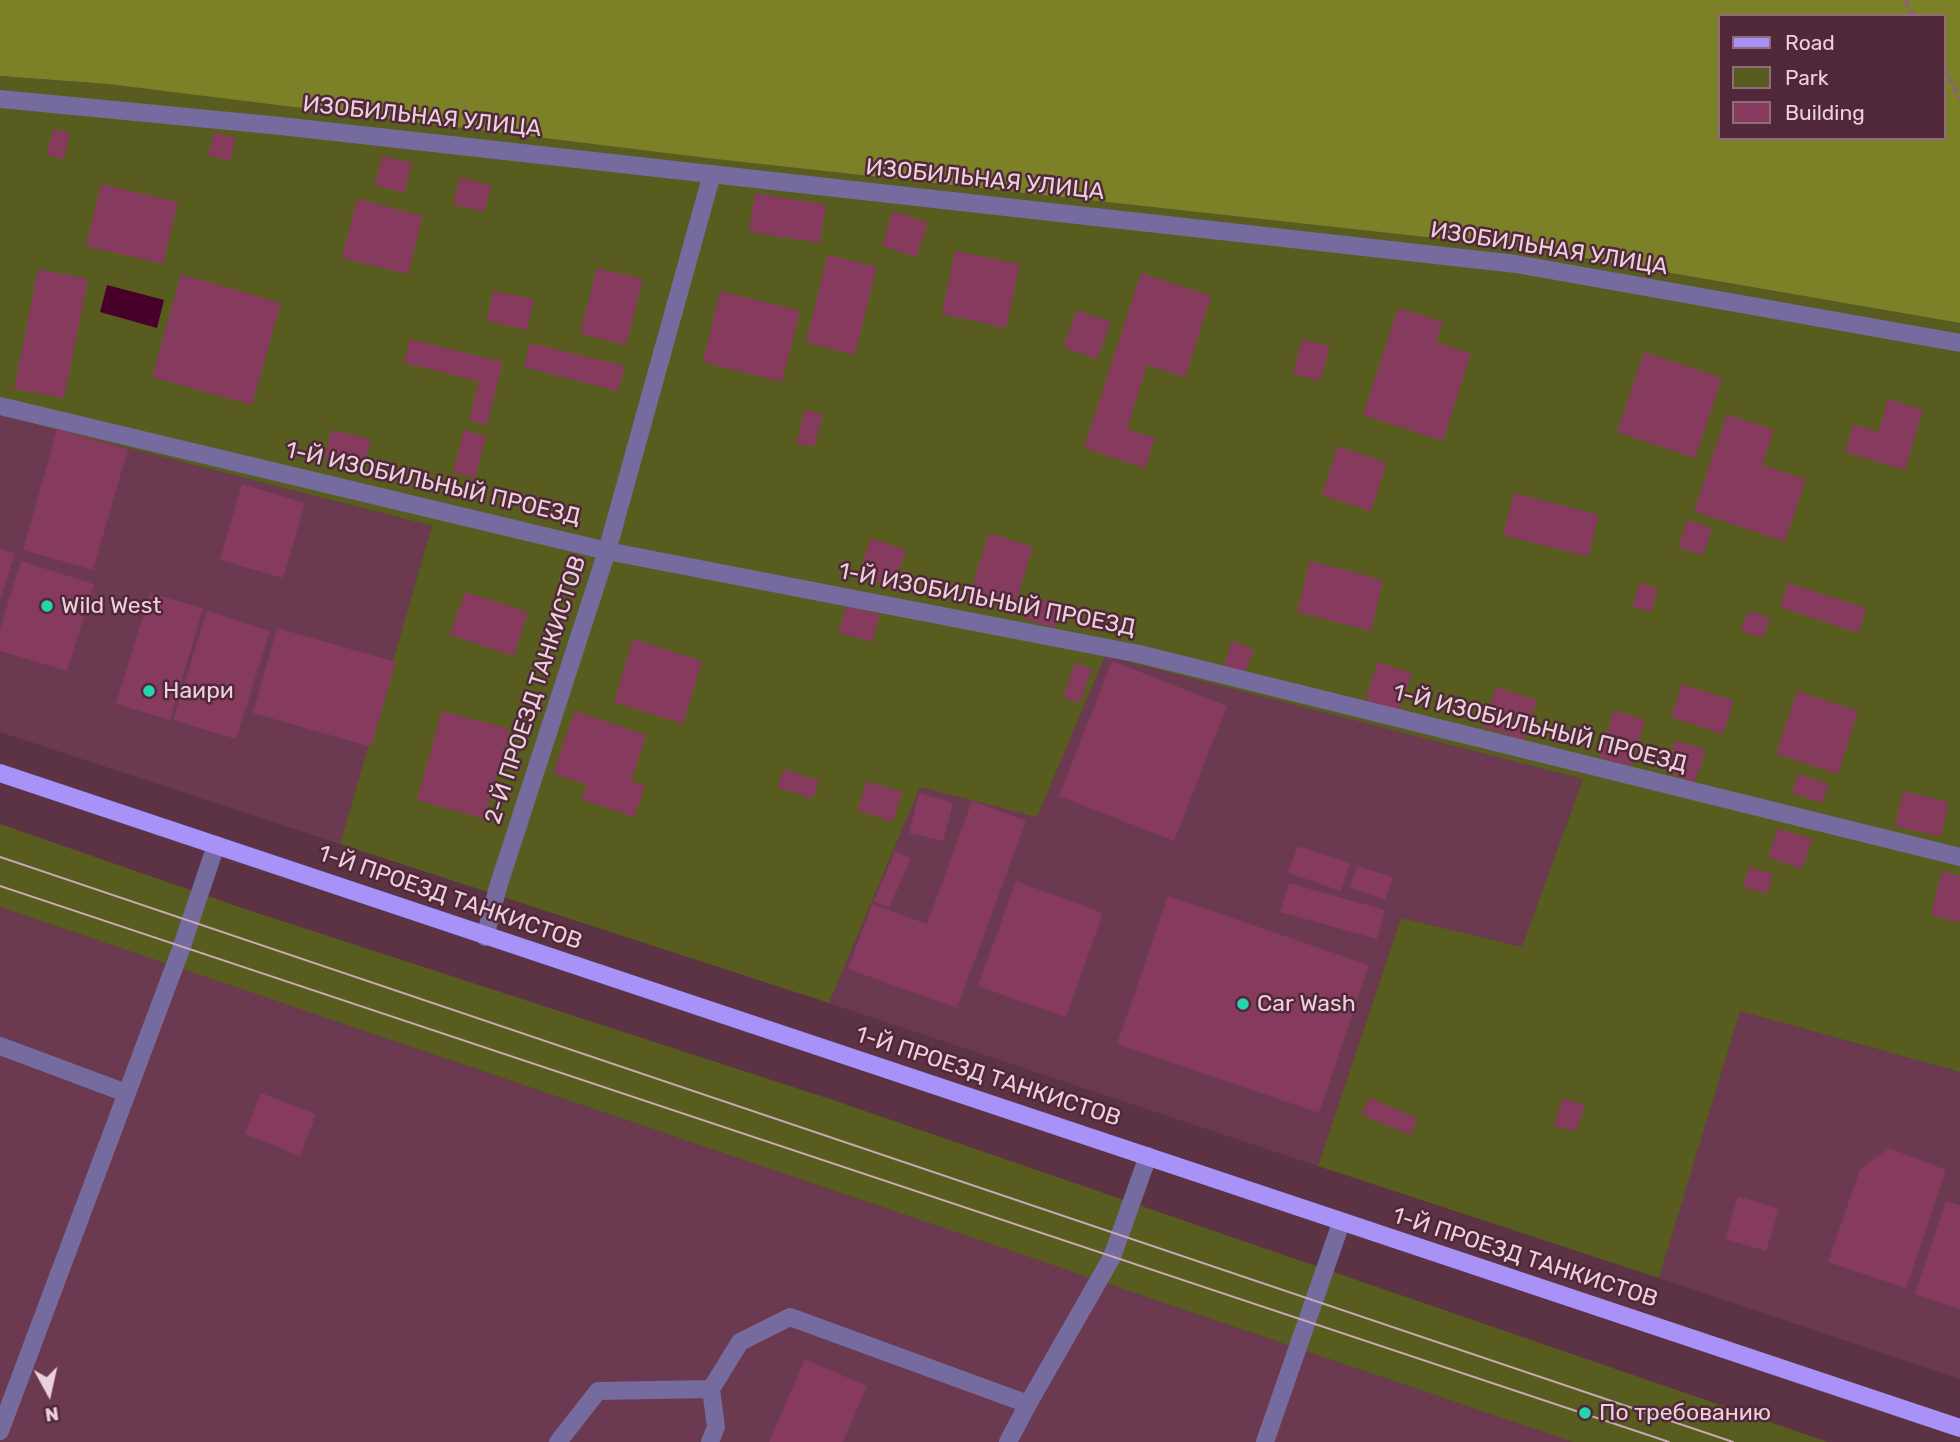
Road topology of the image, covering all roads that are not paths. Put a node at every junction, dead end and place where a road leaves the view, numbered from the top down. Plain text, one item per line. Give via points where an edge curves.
1 (0, 99) edge
2 (712, 174) junction
3 (1960, 344) edge
4 (0, 406) edge
5 (607, 551) junction
6 (0, 773) edge
7 (216, 845) junction
8 (1960, 857) edge
9 (485, 937) junction
10 (0, 1046) edge
11 (126, 1093) junction
12 (1149, 1156) junction
13 (1341, 1223) junction
14 (711, 1389) junction
15 (1028, 1404) junction
16 (1960, 1427) edge
17 (0, 1431) edge
18 (558, 1442) edge
19 (710, 1442) edge
20 (1008, 1442) edge
21 (1020, 1442) edge
22 (1265, 1442) edge

1 - 2 street, ИЗОБИЛЬНАЯ УЛИЦА
2 - 3 street, ИЗОБИЛЬНАЯ УЛИЦА via 1517,264
2 - 5 street, 2-Й ПРОЕЗД ТАНКИСТОВ
4 - 5 street, 1-Й ИЗОБИЛЬНЫЙ ПРОЕЗД
5 - 8 street, 1-Й ИЗОБИЛЬНЫЙ ПРОЕЗД via 1139,654
5 - 9 street, 2-Й ПРОЕЗД ТАНКИСТОВ
6 - 7 main road, 1-Й ПРОЕЗД ТАНКИСТОВ
7 - 9 main road, 1-Й ПРОЕЗД ТАНКИСТОВ
7 - 11 street
9 - 12 main road, 1-Й ПРОЕЗД ТАНКИСТОВ
10 - 11 street
11 - 17 street
12 - 13 main road, 1-Й ПРОЕЗД ТАНКИСТОВ
12 - 15 street via 1112,1257
13 - 16 main road, 1-Й ПРОЕЗД ТАНКИСТОВ
13 - 22 street
14 - 15 street via 740,1342 790,1317
14 - 18 street via 598,1391
14 - 19 street via 716,1427
15 - 20 street
15 - 21 street

